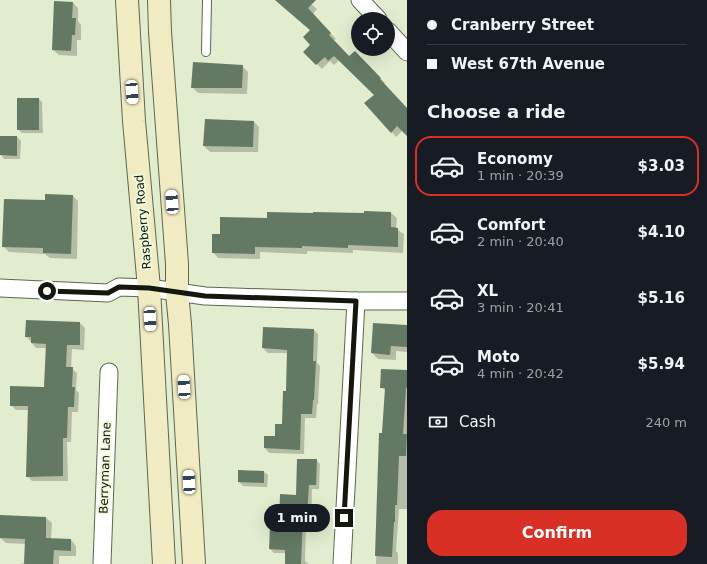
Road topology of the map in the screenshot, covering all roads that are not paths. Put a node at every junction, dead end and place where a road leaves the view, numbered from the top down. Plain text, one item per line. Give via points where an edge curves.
1 (127, 0) edge
2 (159, 0) edge
3 (207, 0) edge
4 (360, 0) edge
5 (371, 12) edge
6 (395, 39) edge
7 (206, 52) dead end
8 (407, 52) edge
9 (0, 288) edge
10 (149, 288) junction
11 (177, 293) junction
12 (356, 301) junction
13 (407, 301) edge
14 (109, 372) dead end
15 (102, 564) edge
16 (164, 564) edge
17 (194, 564) edge
18 (342, 564) edge

1 - 10 main road, Raspberry Road via 134,121
2 - 11 main road
3 - 7 lane
4 - 5 street
6 - 8 street
9 - 10 street via 108,293 119,287
10 - 11 street
10 - 16 main road, Raspberry Road
11 - 12 street
11 - 17 main road
12 - 13 street
12 - 18 street
14 - 15 street, Berryman Lane

